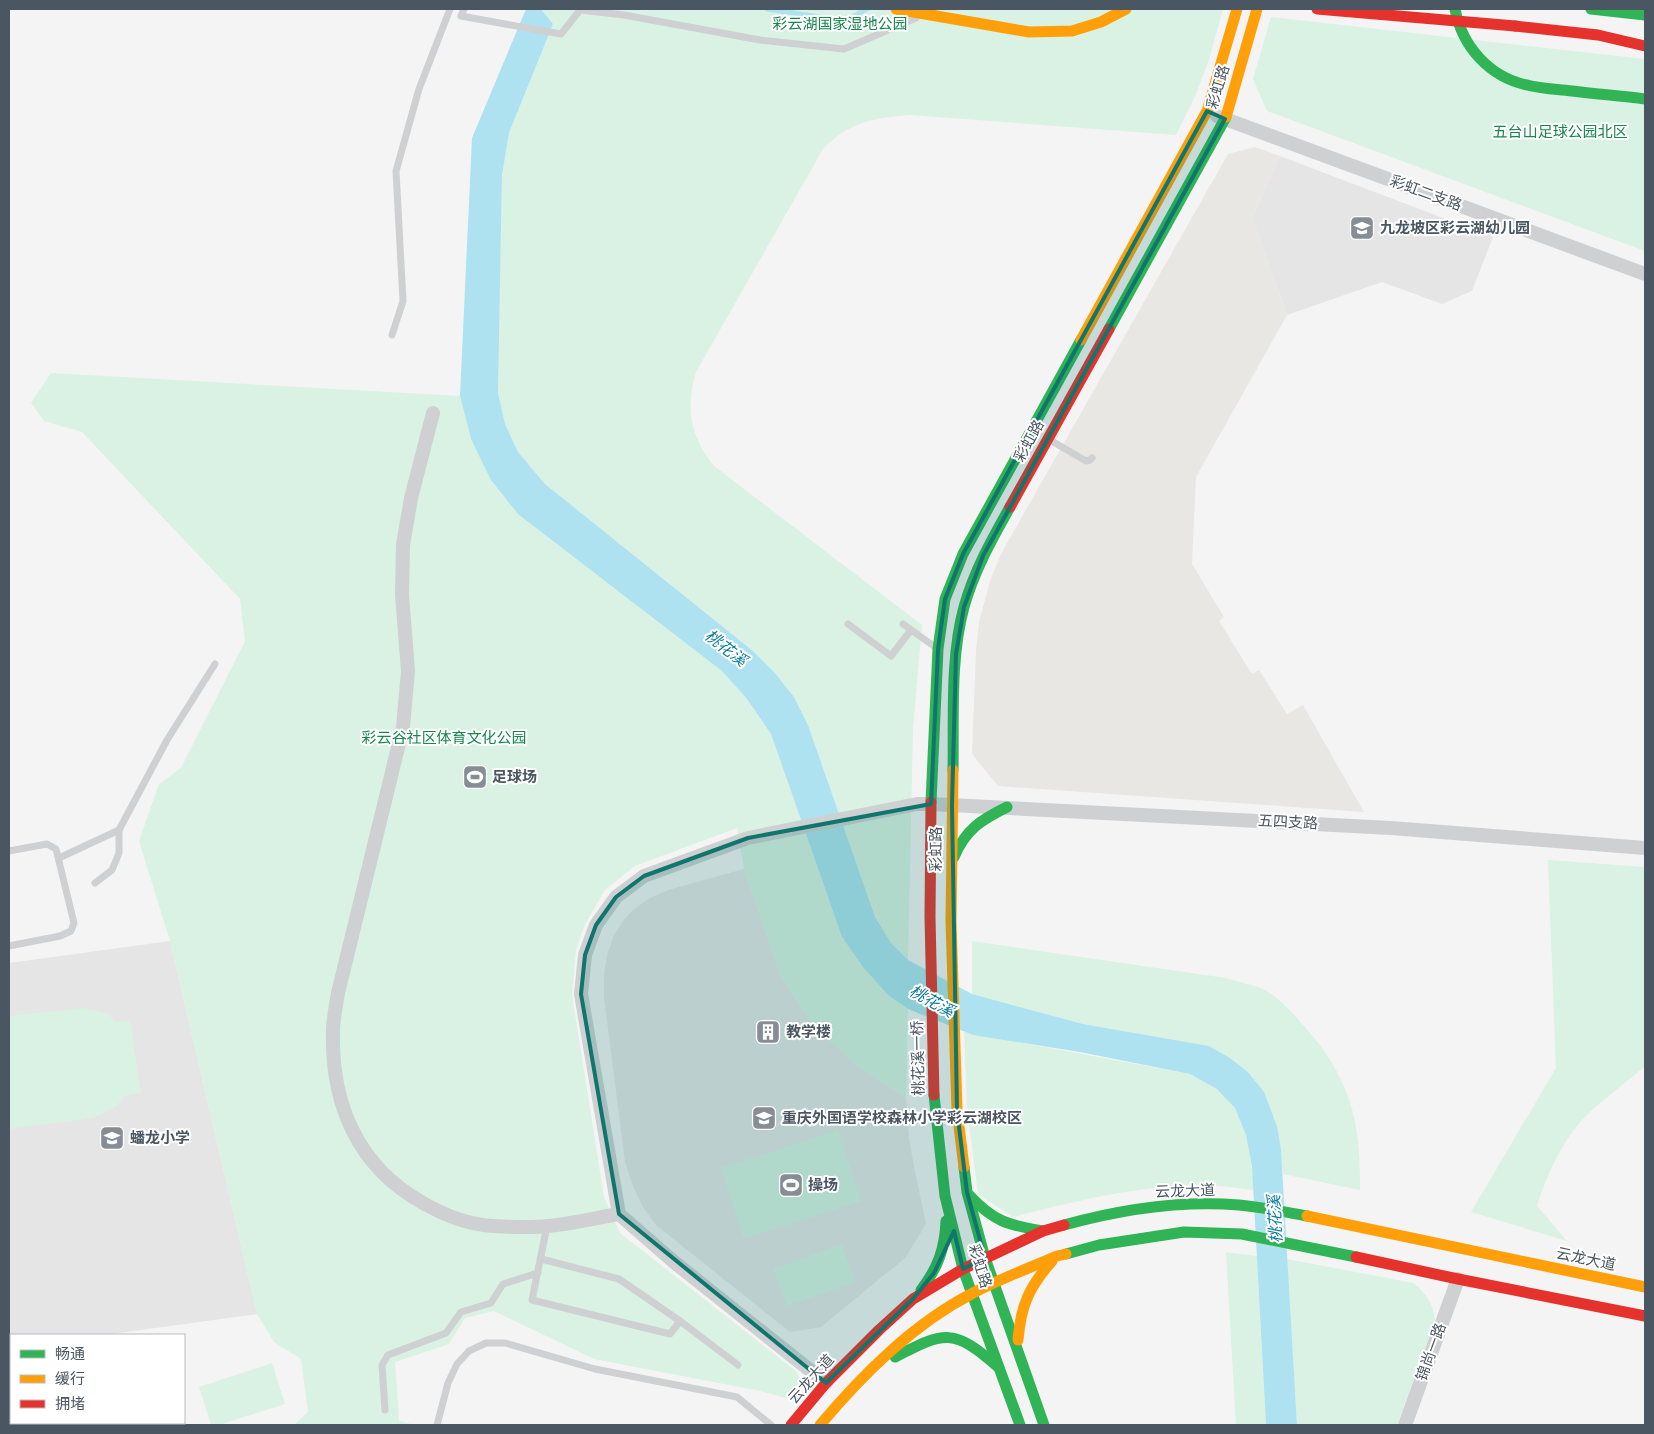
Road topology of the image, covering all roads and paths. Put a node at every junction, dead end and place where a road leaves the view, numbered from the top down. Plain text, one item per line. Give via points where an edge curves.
1 (450, 9) edge
2 (464, 9) edge
3 (896, 9) edge
4 (937, 9) edge
5 (1126, 9) edge
6 (1237, 9) edge
7 (1257, 9) edge
8 (1317, 9) edge
9 (1455, 9) edge
10 (1591, 9) edge
11 (1645, 15) edge
12 (1645, 46) edge
13 (1645, 100) edge
14 (1207, 111) junction
15 (1225, 119) junction
16 (1645, 274) edge
17 (392, 335) dead end
18 (433, 413) dead end
19 (1048, 439) junction
20 (1092, 458) dead end
21 (848, 624) dead end
22 (903, 624) dead end
23 (911, 630) junction
24 (938, 649) junction
25 (215, 664) dead end
26 (924, 804) junction
27 (952, 805) junction
28 (1007, 807) junction
29 (119, 830) junction
30 (1645, 848) edge
31 (9, 851) edge
32 (59, 858) junction
33 (951, 866) junction
34 (95, 883) dead end
35 (930, 917) joint
36 (9, 946) edge
37 (934, 1108) joint
38 (967, 1192) junction
39 (945, 1196) junction
40 (619, 1214) junction
41 (547, 1226) junction
42 (1043, 1231) junction
43 (1057, 1256) junction
44 (985, 1258) junction
45 (541, 1259) junction
46 (963, 1269) junction
47 (538, 1273) junction
48 (1458, 1279) junction
49 (994, 1283) junction
50 (1645, 1287) edge
51 (972, 1293) junction
52 (913, 1299) junction
53 (1645, 1316) edge
54 (680, 1321) junction
55 (1017, 1347) junction
56 (738, 1366) dead end
57 (998, 1367) junction
58 (871, 1369) junction
59 (826, 1383) junction
60 (386, 1410) dead end
61 (438, 1425) edge
62 (771, 1425) edge
63 (791, 1425) edge
64 (820, 1425) edge
65 (1020, 1425) edge
66 (1044, 1425) edge
67 (1405, 1425) edge

1 - 17 lane via 419,89 396,171 403,301
2 - 4 lane via 461,16 561,34 580,10 760,40 844,49
3 - 5 main road, bridge via 1029,32 1072,31 1101,22
6 - 14 main road, 彩虹路
7 - 15 main road, 彩虹路
8 - 12 main road, bridge via 1605,36
9 - 13 main road via 1456,21 1465,41 1493,71 1516,82 1540,88
10 - 11 main road
14 - 15 street, 彩虹二支路
14 - 24 main road, 彩虹路 via 963,554 945,600
15 - 16 street, 彩虹二支路
15 - 19 main road, 彩虹路
18 - 41 street via 411,498 403,545 402,595 408,671 403,727 338,994 332,1029 334,1067 341,1104 358,1142 379,1171 410,1196 445,1215 492,1226
19 - 20 lane via 1086,461
19 - 27 main road, 彩虹路 via 982,556 964,607 956,654
21 - 23 lane via 891,656
22 - 23 lane
23 - 24 lane
24 - 26 main road, 彩虹路
25 - 29 lane via 167,740
26 - 27 street, 五四支路
26 - 35 main road, 彩虹路
26 - 40 street, 五四支路 via 748,838 644,876 616,896 596,925 587,947 581,994
27 - 28 street, 五四支路
27 - 33 main road, 彩虹路
28 - 30 street, 五四支路 via 1391,828
28 - 33 main road via 967,831
29 - 32 lane
29 - 34 lane via 119,853 112,870
31 - 32 lane via 47,844 56,849
32 - 36 lane via 74,923 71,931
33 - 38 main road, 彩虹路 via 957,1110
35 - 37 main road, 桃花溪一桥
37 - 39 main road, 彩虹路
38 - 42 main road via 996,1221
38 - 44 main road, 彩虹路
39 - 46 main road, 彩虹路
39 - 52 main road via 946,1236 942,1256 934,1273
40 - 41 street
40 - 59 street
41 - 45 lane
42 - 44 main road, 云龙大道
42 - 50 main road, 云龙大道 via 1136,1208 1182,1203 1240,1205 1319,1218
43 - 48 main road via 1099,1245 1176,1234 1242,1234
43 - 49 main road
43 - 55 main road via 1026,1294
44 - 46 main road, 云龙大道
44 - 49 main road, 彩虹路
45 - 47 lane
45 - 54 lane via 620,1279
46 - 51 main road, 彩虹路
46 - 52 main road, 云龙大道
47 - 54 lane via 532,1300 670,1334
47 - 60 lane via 503,1284 491,1303 461,1312 446,1334 388,1355 382,1365
48 - 53 main road
48 - 67 street, 锦尚一路
49 - 51 main road
49 - 55 main road, 彩虹路
51 - 57 main road, 彩虹路
51 - 58 main road via 918,1327
52 - 59 main road, 云龙大道
54 - 56 lane
55 - 66 main road, 彩虹路
57 - 58 main road via 974,1346 952,1338 932,1338
57 - 65 main road, 彩虹路
58 - 64 main road
59 - 63 main road, 云龙大道
61 - 62 lane via 448,1384 457,1364 469,1351 486,1343 505,1343 595,1369 736,1397

